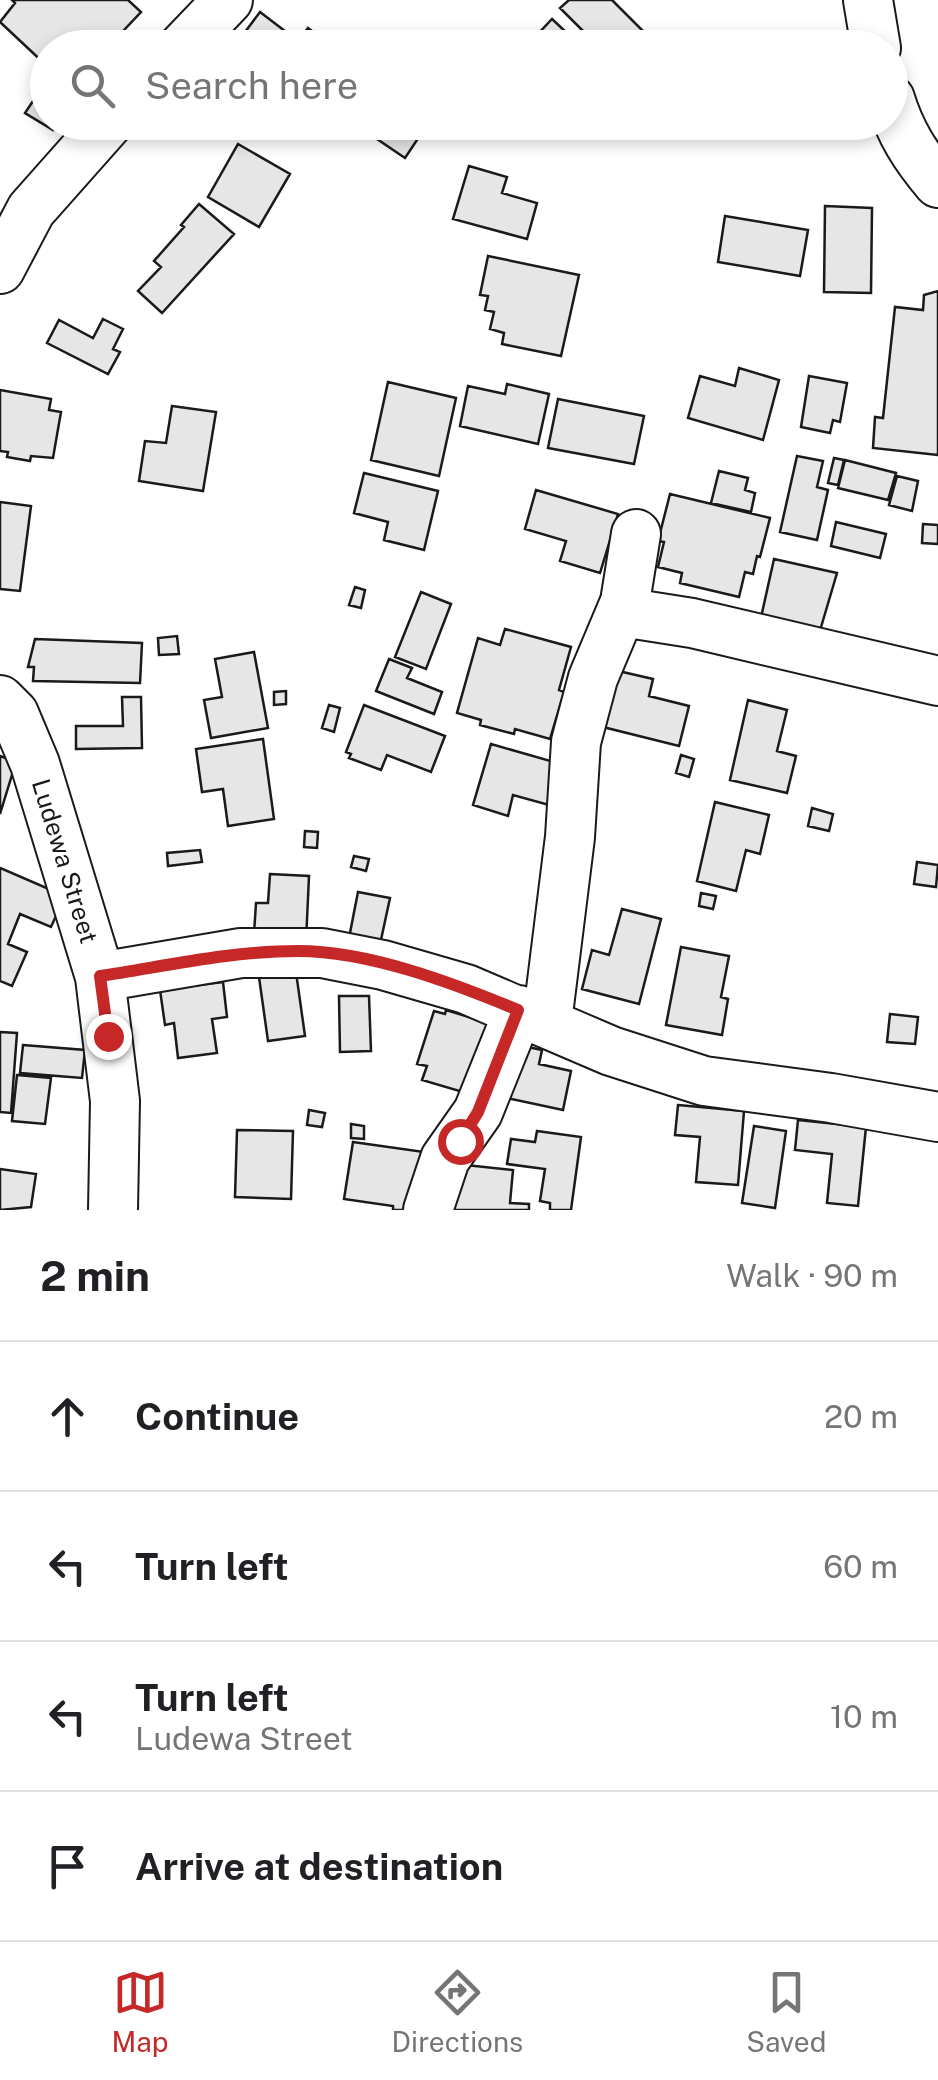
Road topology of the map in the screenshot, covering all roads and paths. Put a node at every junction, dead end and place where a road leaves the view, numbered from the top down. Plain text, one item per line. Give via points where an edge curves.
1 (228, 0) edge
2 (868, 0) edge
3 (199, 30) edge
4 (873, 30) edge
5 (93, 140) edge
6 (906, 140) edge
7 (938, 182) edge
8 (0, 269) edge
9 (636, 534) dead end
10 (622, 612) junction
11 (938, 681) edge
12 (0, 700) edge
13 (100, 976) junction
14 (533, 1016) junction
15 (938, 1118) edge
16 (113, 1210) edge
17 (428, 1210) edge

1 - 3 street
2 - 4 street
5 - 8 street via 31,210
6 - 7 street
9 - 10 street
10 - 11 street
10 - 14 street via 593,678 576,742 570,838
12 - 13 street, Ludewa Street via 14,714 35,764
13 - 14 street via 242,953 300,951 383,965
13 - 16 street, Ludewa Street via 115,1101
14 - 15 street via 611,1051 704,1081
14 - 17 street via 446,1159

